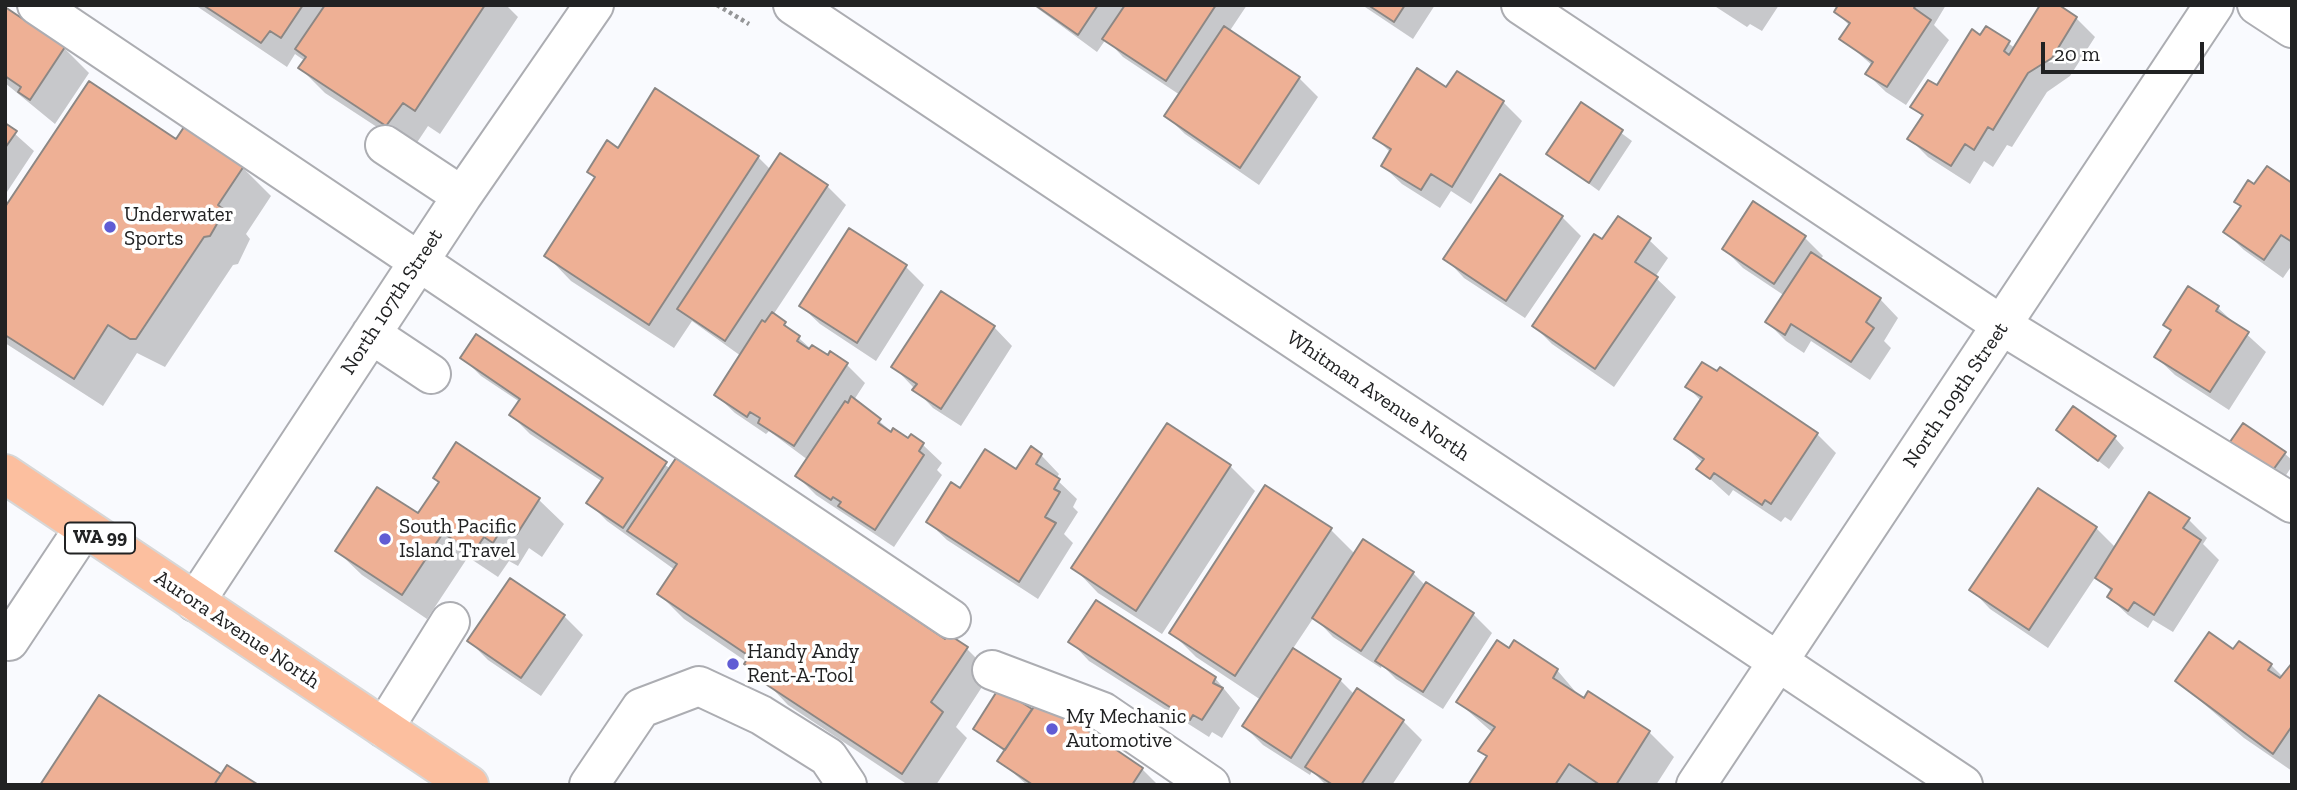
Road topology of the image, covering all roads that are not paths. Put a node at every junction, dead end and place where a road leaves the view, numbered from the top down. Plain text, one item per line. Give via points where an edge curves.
1 (37, 5) edge
2 (594, 5) edge
3 (793, 5) edge
4 (1521, 5) edge
5 (2214, 5) edge
6 (2257, 5) edge
7 (2292, 28) edge
8 (385, 145) dead end
9 (462, 196) junction
10 (419, 261) junction
11 (2003, 326) junction
12 (371, 334) junction
13 (431, 374) dead end
14 (5, 474) edge
15 (2292, 503) edge
16 (84, 528) junction
17 (195, 601) junction
18 (951, 619) dead end
19 (450, 622) dead end
20 (9, 641) dead end
21 (1776, 662) junction
22 (992, 670) dead end
23 (384, 729) junction
24 (445, 778) edge
25 (589, 785) edge
26 (847, 785) edge
27 (1210, 785) edge
28 (1696, 785) edge
29 (1964, 785) edge

1 - 10 street
2 - 9 street, North 107th Street
3 - 21 street, Whitman Avenue North
4 - 11 street
5 - 11 street, North 109th Street
6 - 7 street
8 - 9 street
9 - 10 street, North 107th Street
10 - 12 street, North 107th Street
10 - 18 street
11 - 15 street
11 - 21 street, North 109th Street
12 - 13 street
12 - 17 street, North 107th Street
14 - 16 highway, Aurora Avenue North / WA 99
16 - 17 highway, Aurora Avenue North / WA 99
16 - 20 street
17 - 23 highway, Aurora Avenue North / WA 99
19 - 23 street
21 - 28 street, North 109th Street
21 - 29 street, Whitman Avenue North
22 - 27 street via 1103,712
23 - 24 highway, Aurora Avenue North / WA 99
25 - 26 street via 641,708 699,686 761,715 828,757

